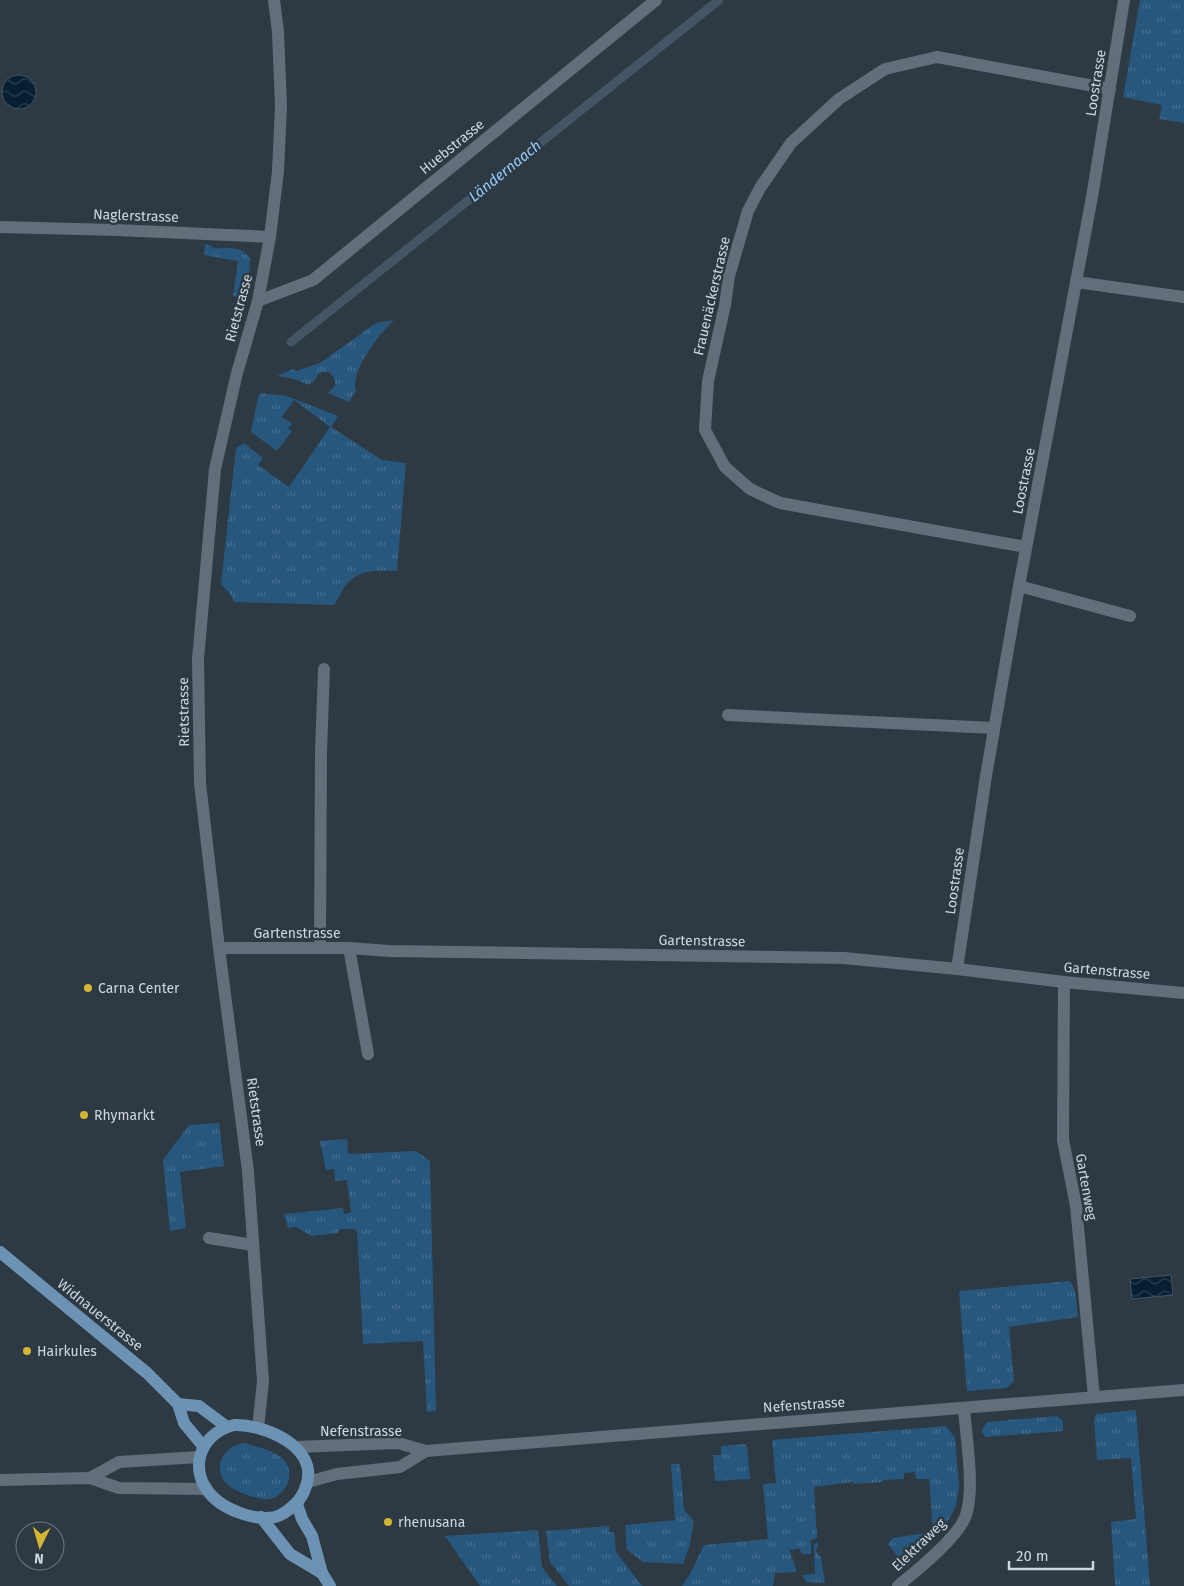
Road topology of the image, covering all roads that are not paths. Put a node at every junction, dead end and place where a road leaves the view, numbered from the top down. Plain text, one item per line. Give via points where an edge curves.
1 (274, 0) edge
2 (656, 0) edge
3 (1124, 0) edge
4 (1110, 89) junction
5 (0, 227) edge
6 (270, 237) junction
7 (1076, 282) junction
8 (1184, 297) edge
9 (258, 301) junction
10 (1026, 547) junction
11 (1019, 586) junction
12 (1130, 616) dead end
13 (324, 669) dead end
14 (728, 715) dead end
15 (994, 728) junction
16 (219, 948) junction
17 (320, 948) junction
18 (349, 948) junction
19 (957, 969) junction
20 (1064, 982) junction
21 (1184, 993) edge
22 (368, 1054) dead end
23 (209, 1238) dead end
24 (254, 1245) junction
25 (0, 1252) edge
26 (1184, 1390) edge
27 (1094, 1396) junction
28 (178, 1404) junction
29 (964, 1408) junction
30 (227, 1427) junction
31 (258, 1428) junction
32 (296, 1447) junction
33 (426, 1450) junction
34 (201, 1452) junction
35 (90, 1478) junction
36 (0, 1480) edge
37 (308, 1482) junction
38 (207, 1489) junction
39 (297, 1504) junction
40 (261, 1517) junction
41 (322, 1573) junction
42 (330, 1586) edge
43 (898, 1586) edge

1 - 6 street, Rietstrasse via 281,106
2 - 9 street, Huebstrasse via 313,280
3 - 4 street, Loostrasse
4 - 7 street, Loostrasse
4 - 10 street, Frauenäckerstrasse via 937,57 885,69 839,99 791,143 748,211 729,276 708,381 705,430 725,467 750,489 780,503
5 - 6 street, Naglerstrasse
6 - 9 street, Rietstrasse
7 - 8 street
7 - 10 street, Loostrasse
9 - 16 street, Rietstrasse via 215,469 198,658 200,783
10 - 11 street, Loostrasse
11 - 12 street
11 - 15 street, Loostrasse
13 - 17 street via 320,753
14 - 15 street
15 - 19 street, Loostrasse
16 - 17 street, Gartenstrasse
16 - 24 street, Rietstrasse via 248,1171
17 - 18 street, Gartenstrasse
18 - 19 street, Gartenstrasse via 844,958
18 - 22 street
19 - 20 street, Gartenstrasse
20 - 21 street, Gartenstrasse
20 - 27 street, Gartenweg via 1063,1140 1076,1206
23 - 24 street
24 - 31 street, Rietstrasse via 263,1381
25 - 28 main road, Widnauerstrasse via 147,1373
26 - 27 street, Nefenstrasse
27 - 29 street, Nefenstrasse
28 - 30 main road via 199,1406
28 - 34 main road, Widnauerstrasse via 184,1423
29 - 33 street, Nefenstrasse
29 - 43 street, Elektraweg via 970,1494 966,1516 952,1538
30 - 31 main road via 246,1425
30 - 34 main road via 216,1432
31 - 32 main road
32 - 33 street, Nefenstrasse via 398,1443
32 - 37 main road via 305,1462
33 - 37 street, Nefenstrasse via 400,1467 337,1474
34 - 35 street via 119,1462
34 - 38 main road via 200,1476
35 - 36 street
35 - 38 street via 119,1488
37 - 39 main road
38 - 40 main road via 223,1505
39 - 40 main road via 275,1517
39 - 41 main road via 312,1536
40 - 41 main road via 290,1554
41 - 42 main road

